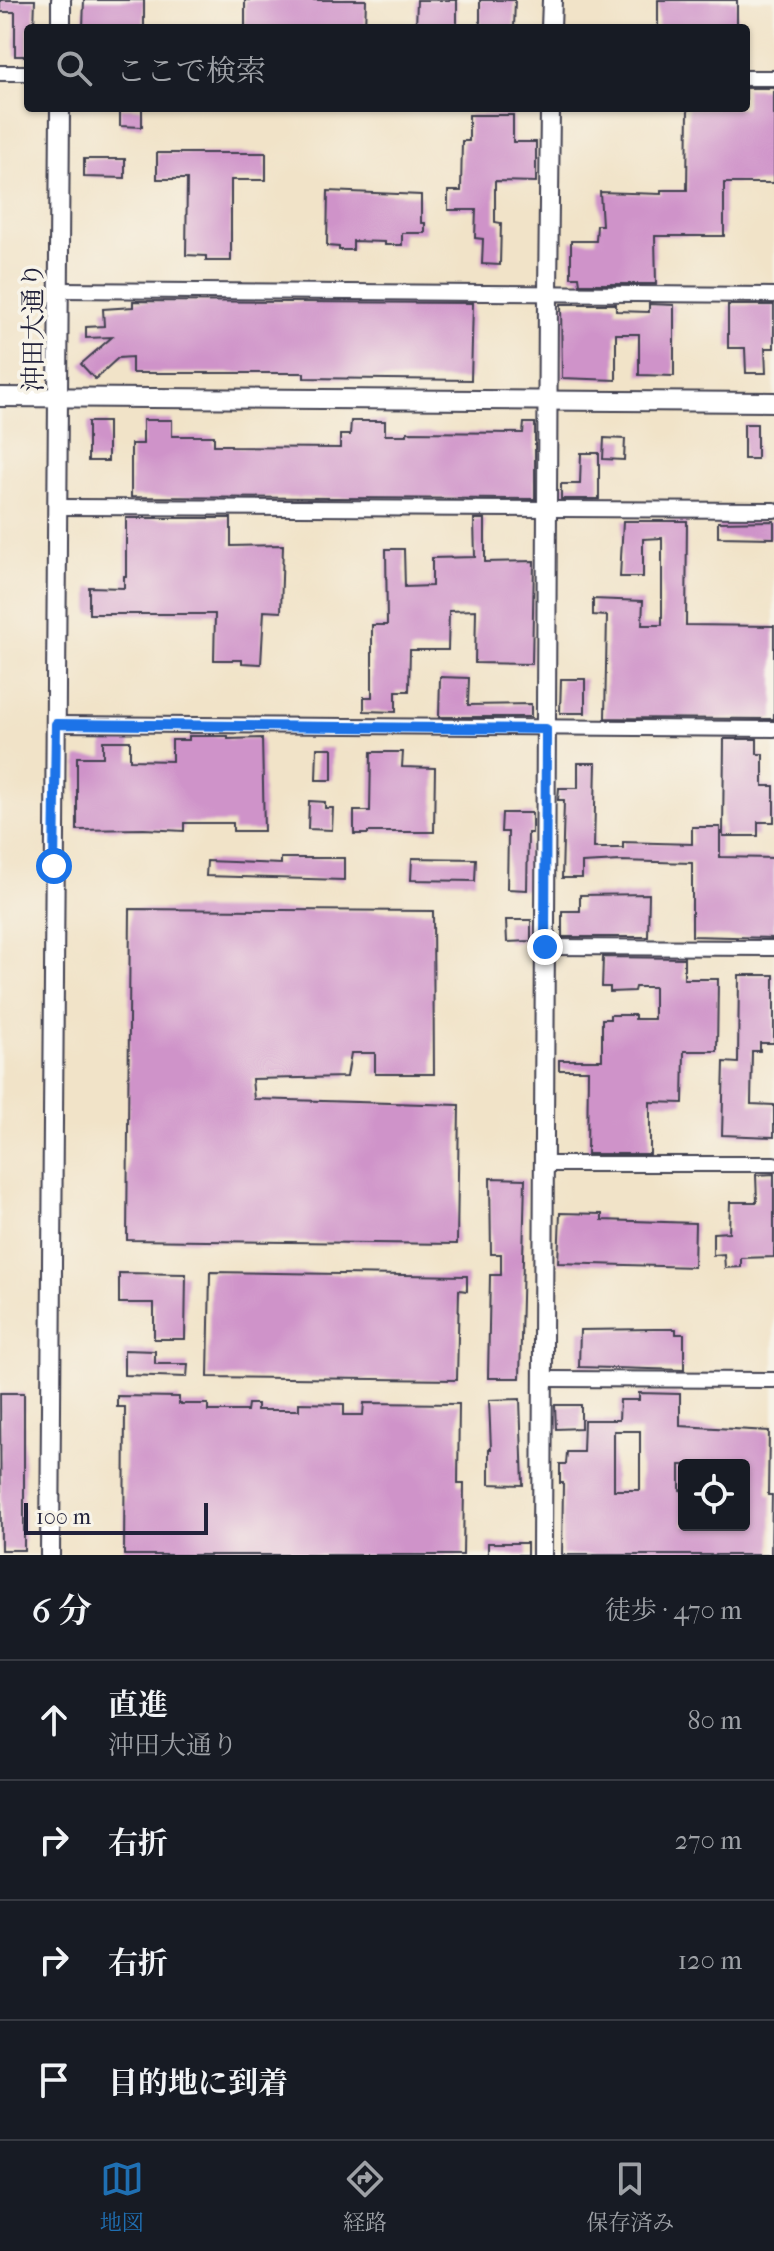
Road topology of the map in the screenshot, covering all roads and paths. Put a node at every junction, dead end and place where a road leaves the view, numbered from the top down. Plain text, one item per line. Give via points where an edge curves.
1 (61, 0) edge
2 (552, 0) edge
3 (61, 24) edge
4 (551, 24) edge
5 (0, 73) edge
6 (24, 73) edge
7 (750, 78) edge
8 (774, 78) edge
9 (60, 112) edge
10 (550, 112) edge
11 (59, 290) junction
12 (548, 293) junction
13 (774, 295) edge
14 (0, 397) edge
15 (58, 398) junction
16 (549, 401) junction
17 (774, 402) edge
18 (58, 507) junction
19 (548, 510) junction
20 (774, 510) edge
21 (56, 724) junction
22 (546, 729) junction
23 (774, 729) edge
24 (545, 947) junction
25 (774, 948) edge
26 (544, 1164) junction
27 (774, 1164) edge
28 (544, 1379) junction
29 (774, 1380) edge
30 (50, 1555) edge
31 (542, 1555) edge

1 - 3 street
2 - 4 street
5 - 6 street
7 - 8 street
9 - 11 street, 沖田大通り
10 - 12 street
11 - 12 street
11 - 15 street, 沖田大通り
12 - 13 street
12 - 16 street
14 - 15 street
15 - 16 street
15 - 18 street, 沖田大通り
16 - 17 street
16 - 19 street
18 - 19 street
18 - 21 street, 沖田大通り
19 - 20 street
19 - 22 street
21 - 22 street
21 - 30 street, 沖田大通り
22 - 23 street
22 - 24 street
24 - 25 street
24 - 26 street
26 - 27 street
26 - 28 street
28 - 29 street
28 - 31 street

